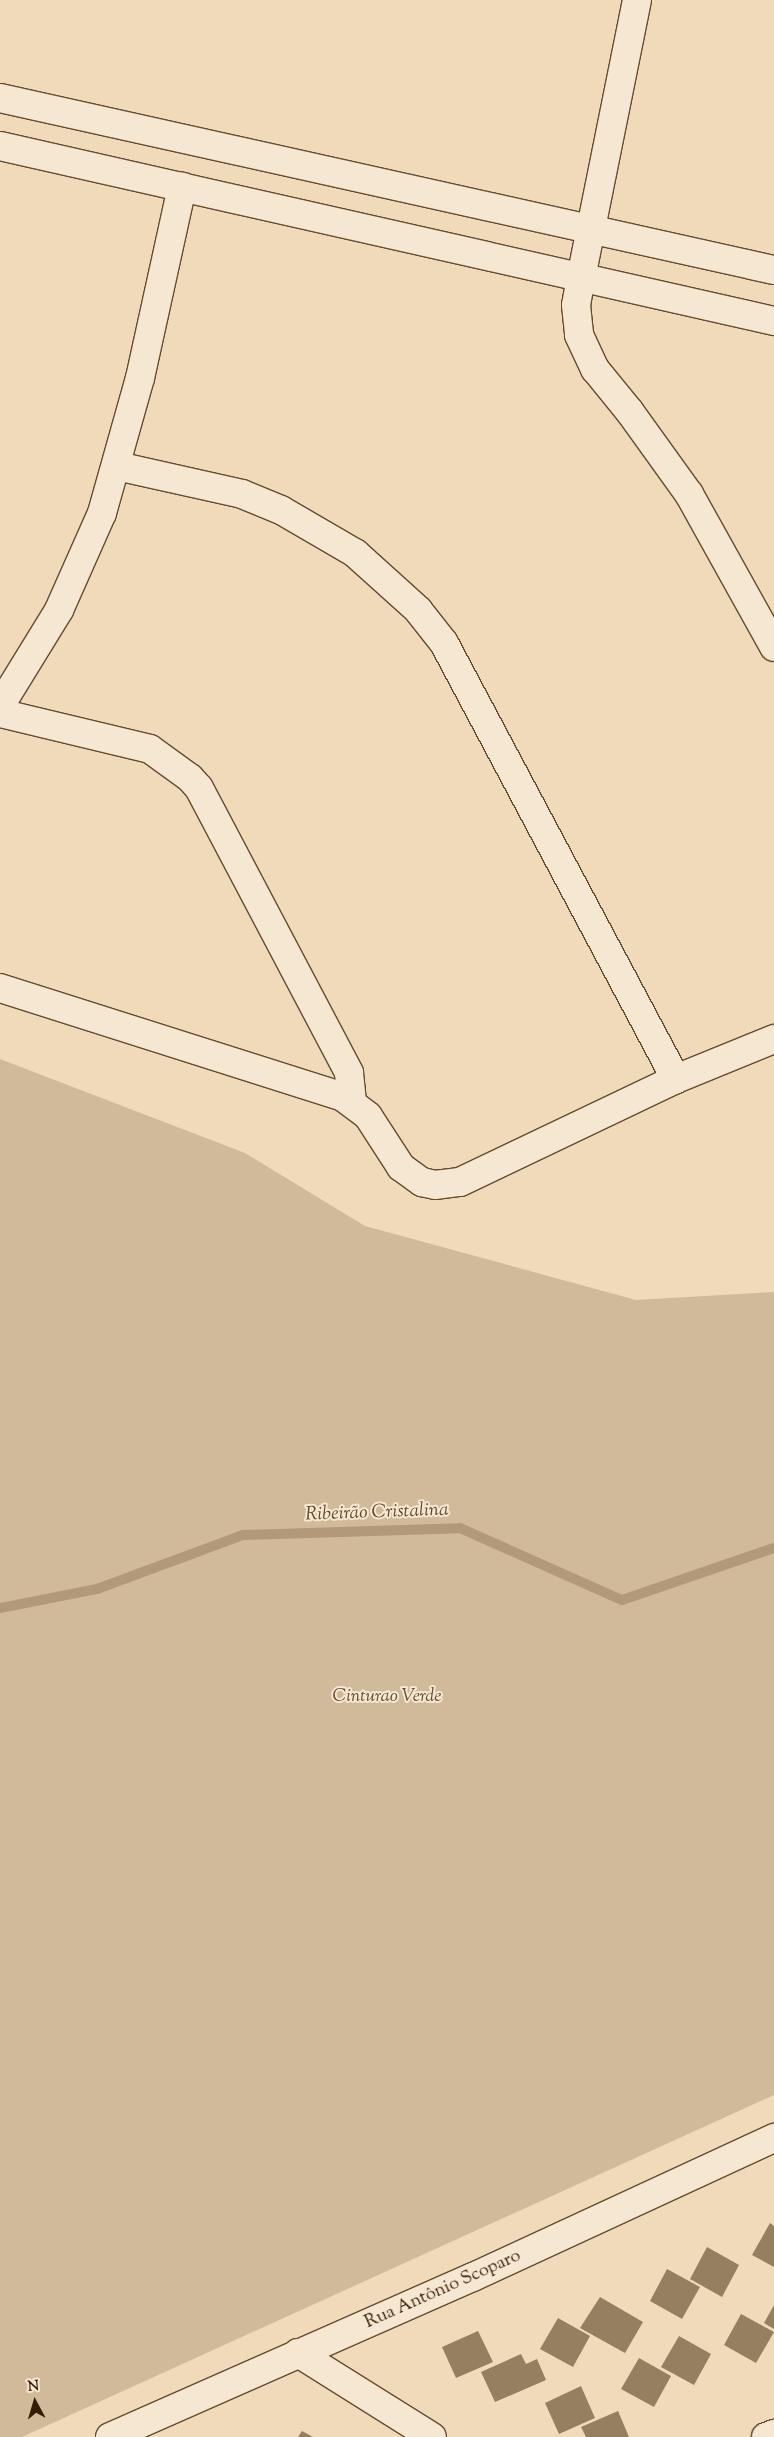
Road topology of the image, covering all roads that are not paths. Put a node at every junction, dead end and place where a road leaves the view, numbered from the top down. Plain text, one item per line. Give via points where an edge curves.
1 (637, 0) edge
2 (0, 98) edge
3 (0, 146) edge
4 (182, 187) junction
5 (590, 229) junction
6 (774, 270) edge
7 (581, 277) junction
8 (774, 321) edge
9 (117, 466) junction
10 (774, 647) edge
11 (0, 706) edge
12 (0, 714) edge
13 (0, 988) edge
14 (774, 1039) edge
15 (676, 1079) junction
16 (352, 1102) junction
17 (774, 2138) edge
18 (298, 2353) junction
19 (774, 2434) edge
20 (110, 2437) edge
21 (432, 2437) edge
22 (766, 2437) edge

1 - 5 street
2 - 5 street
3 - 4 street
4 - 7 street
4 - 9 street
5 - 6 street
5 - 7 street
7 - 8 street
7 - 10 street via 576,305 579,334 595,369 689,494
9 - 11 street via 91,540 59,610
9 - 15 street via 233,492 281,510 355,553 418,610 444,643
12 - 16 street via 150,749 190,778 199,788 348,1073
13 - 16 street
14 - 15 street
15 - 16 street via 460,1182 448,1184 422,1182 406,1171 368,1116
17 - 18 street, Rua Antônio Scoparo
18 - 20 street, Rua Antônio Scoparo
18 - 21 street
19 - 22 street

